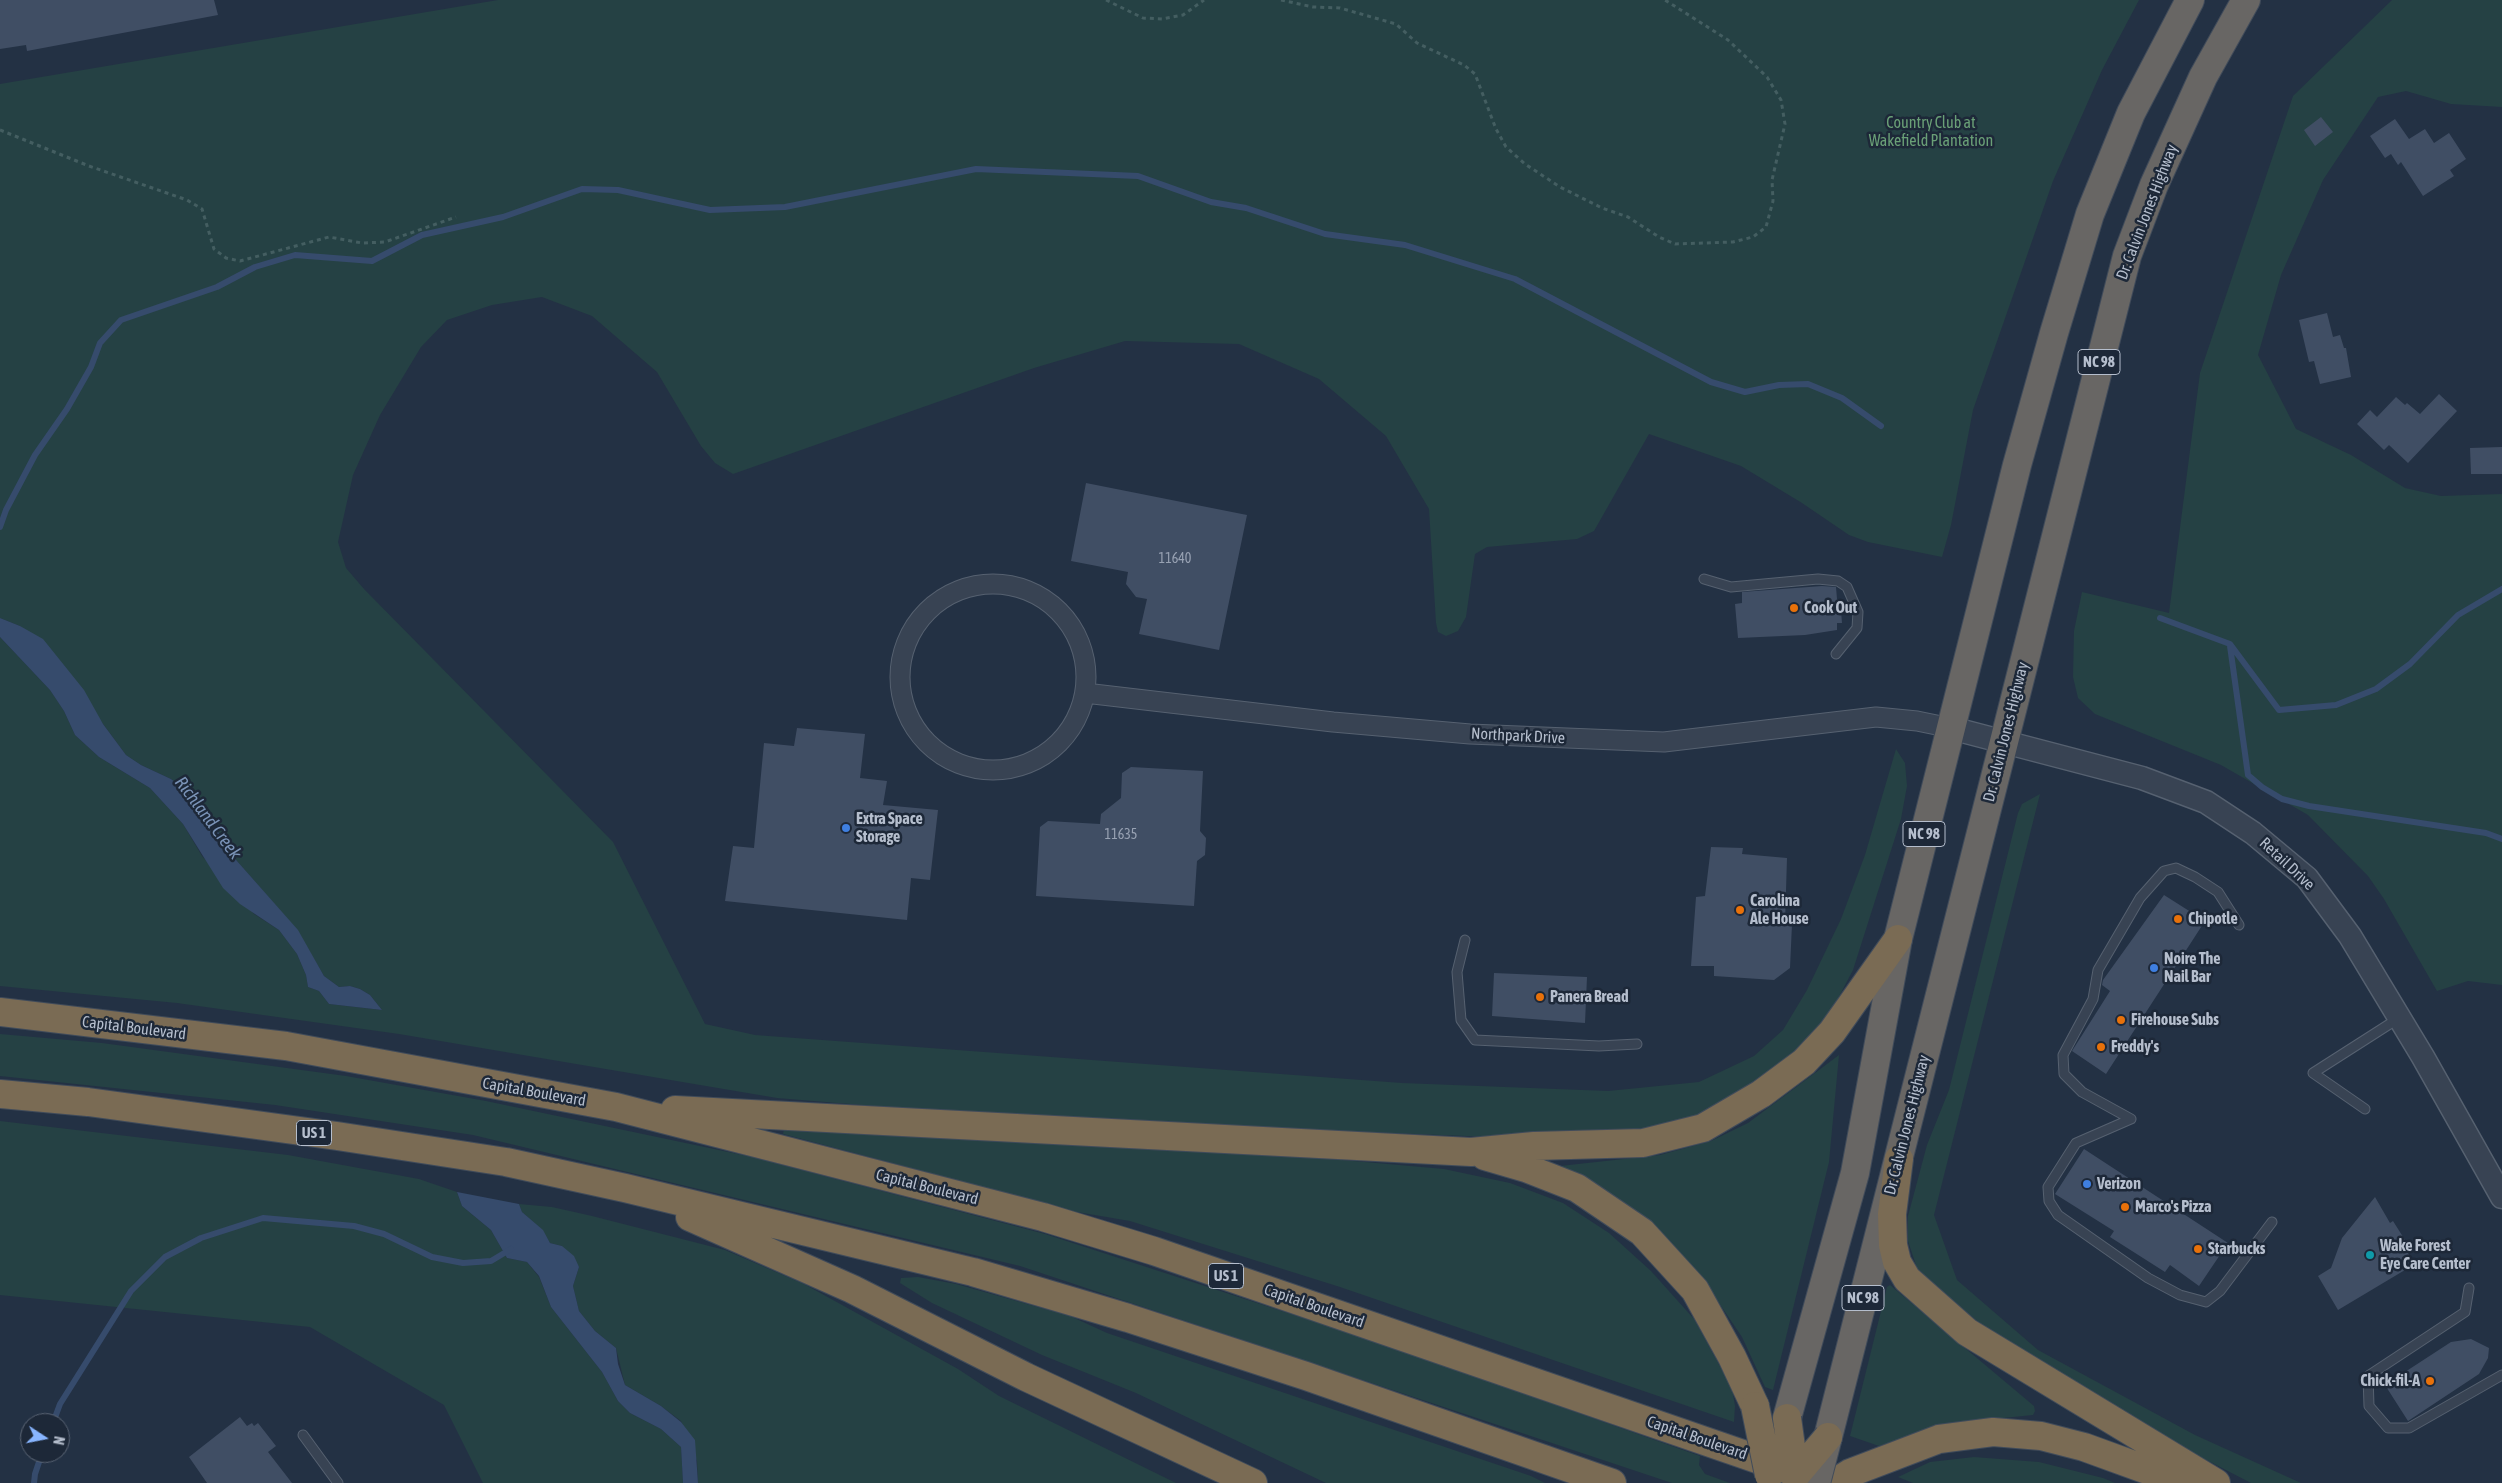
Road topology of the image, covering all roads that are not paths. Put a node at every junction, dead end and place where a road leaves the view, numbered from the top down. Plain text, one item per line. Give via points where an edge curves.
1 (2190, 0) edge
2 (2246, 0) edge
3 (1704, 579) dead end
4 (1836, 654) dead end
5 (1085, 693) junction
6 (1951, 728) junction
7 (2005, 742) junction
8 (2239, 925) dead end
9 (1898, 939) junction
10 (1466, 940) dead end
11 (0, 1012) edge
12 (2399, 1017) junction
13 (1637, 1044) dead end
14 (0, 1094) edge
15 (616, 1107) junction
16 (2365, 1109) dead end
17 (1471, 1152) junction
18 (1899, 1159) junction
19 (625, 1188) junction
20 (2502, 1197) edge
21 (2272, 1222) dead end
22 (2469, 1288) dead end
23 (2502, 1375) edge
24 (302, 1436) dead end
25 (1786, 1481) edge
26 (338, 1483) edge
27 (1253, 1483) edge
28 (1612, 1483) edge
29 (1825, 1483) edge
30 (1834, 1483) edge
31 (2183, 1483) edge
32 (2216, 1483) edge

1 - 6 highway, NC 98 via 2132,114 2090,214 2017,465
2 - 7 highway, Dr. Calvin Jones Highway / NC 98 via 2203,78 2154,186 2127,256
3 - 4 lane via 1731,587 1818,579 1838,581 1847,587 1858,612 1856,628
5 - 5 street via 1086,666 1073,627 1043,598 1025,588 1004,584 963,588 944,597 915,626 901,666 905,707 914,726 943,755 962,765 982,770 1003,770 1042,756 1072,727
5 - 6 street, Northpark Drive via 1314,720 1490,735 1664,742 1876,717
6 - 7 street, Retail Drive
6 - 9 highway, NC 98
7 - 12 street, Retail Drive via 2142,778 2206,802 2253,833 2307,878 2350,936
7 - 18 highway, Dr. Calvin Jones Highway / NC 98
8 - 21 lane via 2218,892 2176,868 2164,871 2140,898 2098,970 2093,999 2063,1056 2064,1074 2082,1092 2131,1119 2076,1143 2048,1187 2049,1201 2058,1215 2148,1278 2180,1295 2206,1302 2220,1291
9 - 17 highway via 1832,1032 1804,1062 1761,1094 1703,1128 1643,1143 1534,1146
9 - 25 highway, NC 98, bridge via 1855,1173 1787,1418
10 - 13 lane via 1457,972 1461,1020 1475,1040 1599,1046
11 - 15 highway, Capital Boulevard / US 1 via 286,1046
12 - 16 lane via 2313,1073
12 - 20 street, Retail Drive
14 - 19 highway, US 1 via 88,1102 506,1162
15 - 17 highway
15 - 29 highway, Capital Boulevard / US 1 via 1043,1217 1154,1251
17 - 25 highway, bridge via 1526,1168 1576,1188 1642,1232 1695,1290 1732,1357
18 - 25 highway, Dr. Calvin Jones Highway / NC 98, bridge via 1828,1437
18 - 32 highway via 1892,1214 1893,1245 1897,1262 1907,1279 1967,1332
19 - 27 highway via 852,1289 1026,1377
19 - 28 highway, US 1 via 973,1272 1128,1318 1306,1376
22 - 23 lane via 2465,1312 2368,1376 2369,1406 2388,1428 2409,1428
24 - 26 lane
30 - 31 highway via 1850,1473 1939,1440 1993,1432 2041,1436 2084,1447

